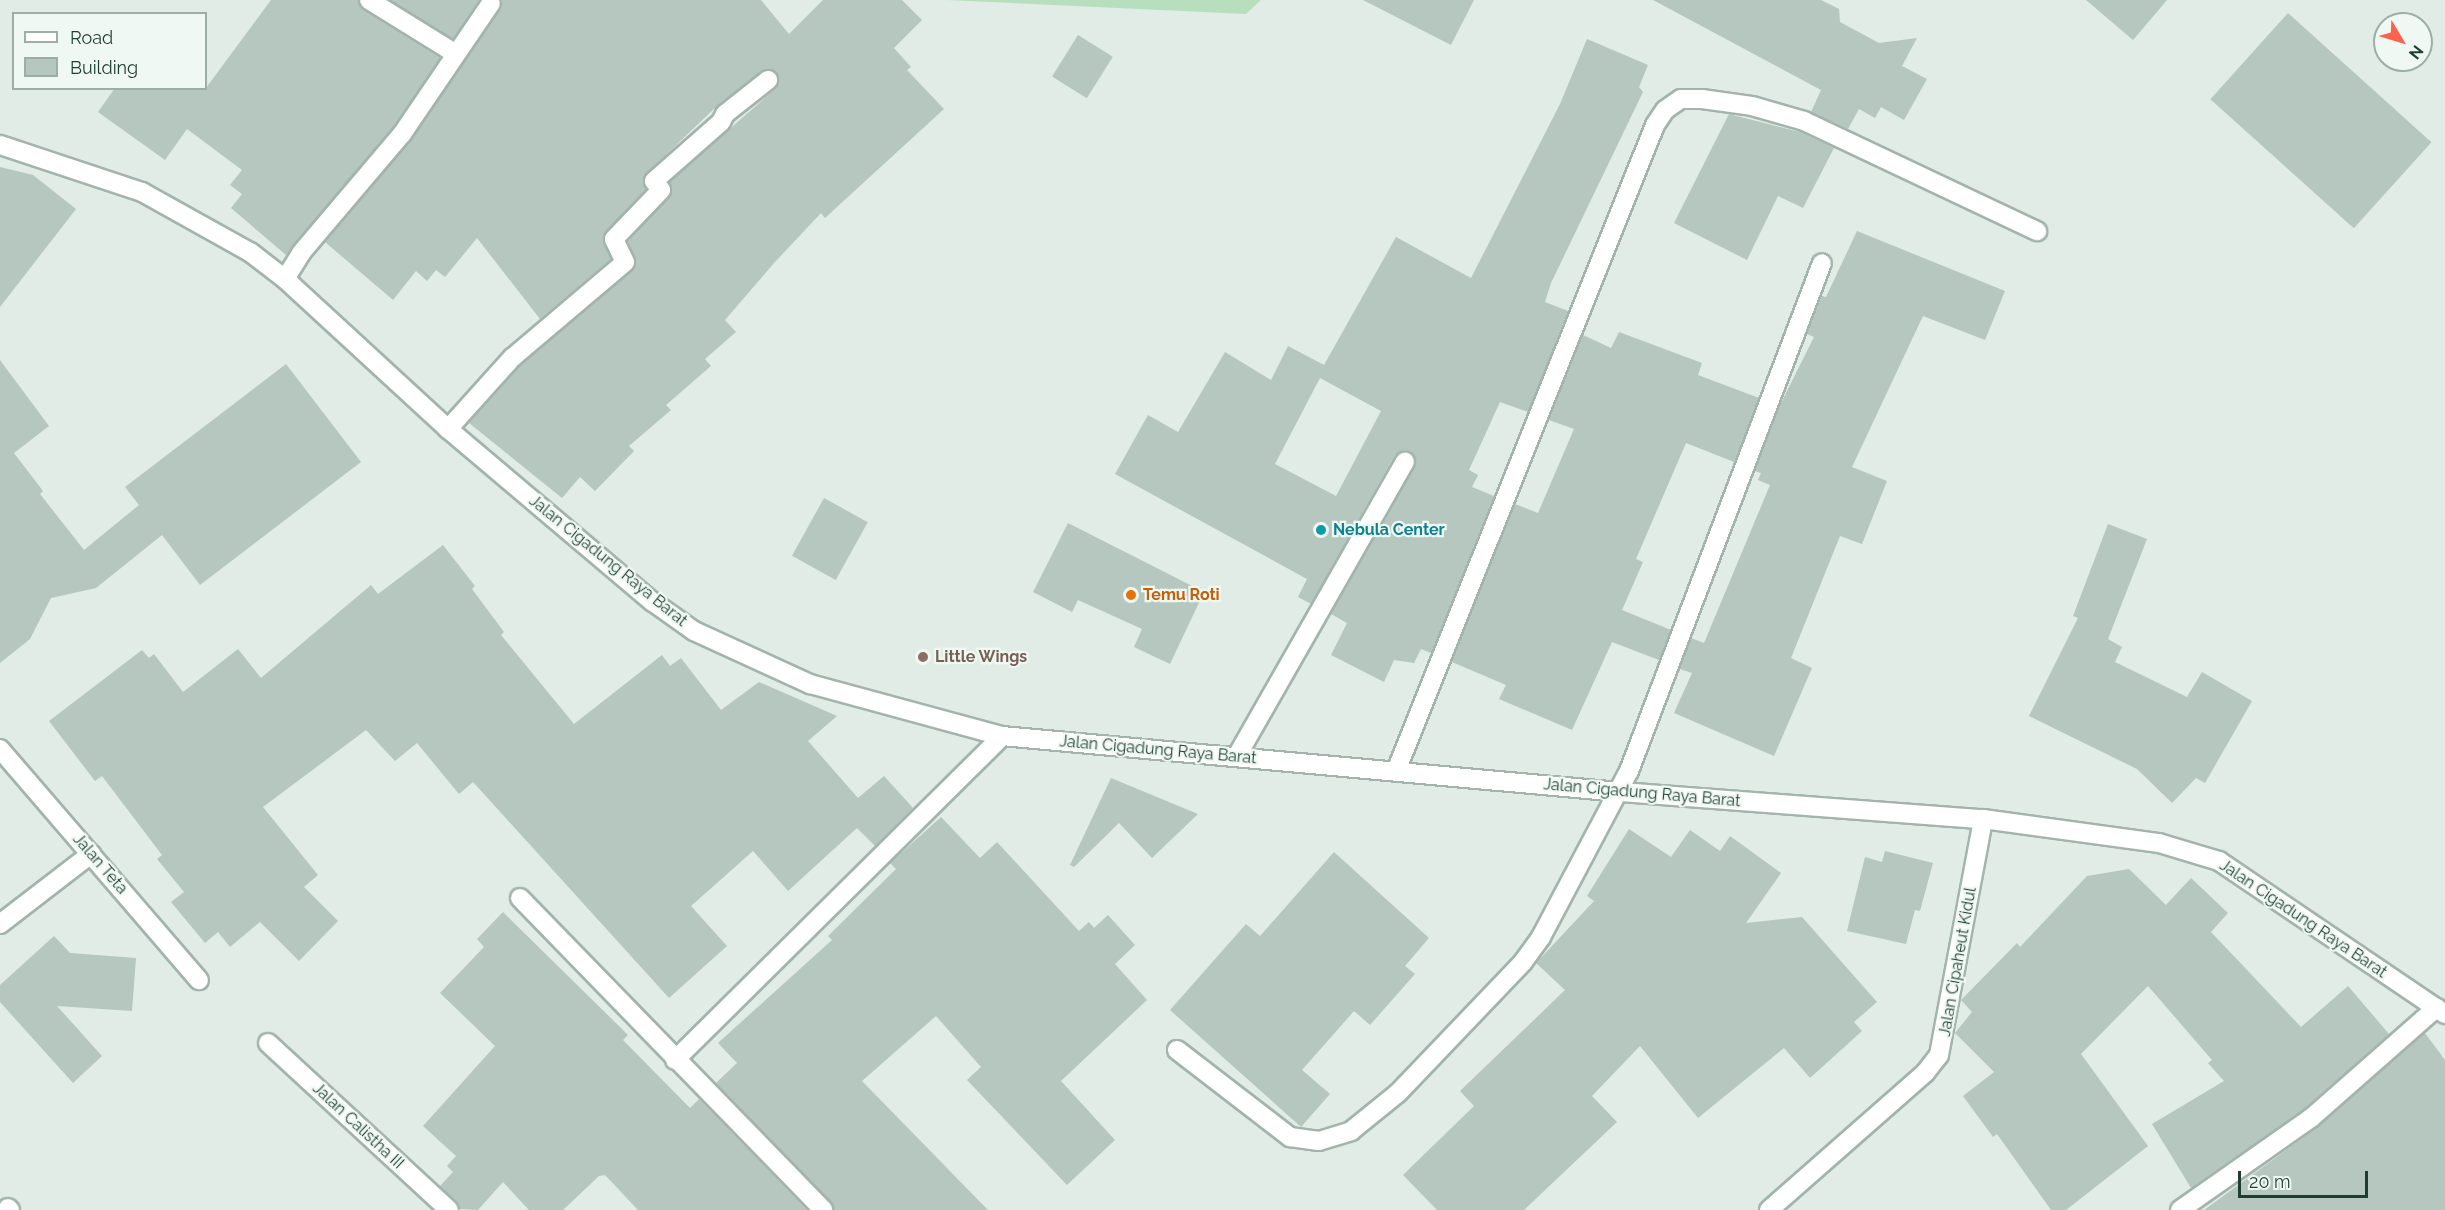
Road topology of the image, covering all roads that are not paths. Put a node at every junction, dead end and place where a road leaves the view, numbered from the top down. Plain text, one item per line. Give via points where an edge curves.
1 (369, 0) edge
2 (491, 3) dead end
3 (456, 54) junction
4 (768, 80) dead end
5 (0, 145) edge
6 (2037, 231) dead end
7 (1822, 263) dead end
8 (285, 279) junction
9 (448, 429) junction
10 (1405, 460) dead end
11 (1002, 736) junction
12 (0, 749) edge
13 (1237, 756) junction
14 (1396, 771) junction
15 (1620, 792) junction
16 (1983, 819) junction
17 (91, 854) junction
18 (520, 898) dead end
19 (0, 924) edge
20 (200, 980) dead end
21 (2441, 1011) edge
22 (268, 1043) dead end
23 (1176, 1050) dead end
24 (675, 1060) junction
25 (449, 1210) edge
26 (823, 1210) edge
27 (1769, 1210) edge
28 (2180, 1210) edge

1 - 3 street
2 - 3 street
3 - 8 street via 402,134 302,253
4 - 9 street via 725,114 721,122 654,181 661,190 614,239 625,262 512,358
5 - 8 street, Jalan Cigadung Raya Barat via 142,192 207,226
6 - 14 street via 1804,121 1752,106 1702,99 1681,99 1665,110 1655,125
7 - 15 street
8 - 9 street, Jalan Cigadung Raya Barat
9 - 11 street, Jalan Cigadung Raya Barat via 653,602 694,631 810,684
10 - 13 street
11 - 13 street, Jalan Cigadung Raya Barat
11 - 24 street
12 - 17 street, Jalan Teta
13 - 14 street, Jalan Cigadung Raya Barat
14 - 15 street, Jalan Cigadung Raya Barat
15 - 16 street, Jalan Cigadung Raya Barat
15 - 23 street via 1541,938 1523,962 1414,1077 1351,1131 1319,1141 1290,1137
16 - 21 street, Jalan Cigadung Raya Barat via 2159,843 2219,861
16 - 27 street, Jalan Cipaheut Kidul via 1939,1055 1925,1073
17 - 19 street
17 - 20 street, Jalan Teta
18 - 24 street
21 - 28 street via 2311,1118
22 - 25 street, Jalan Calistha III
24 - 26 street

